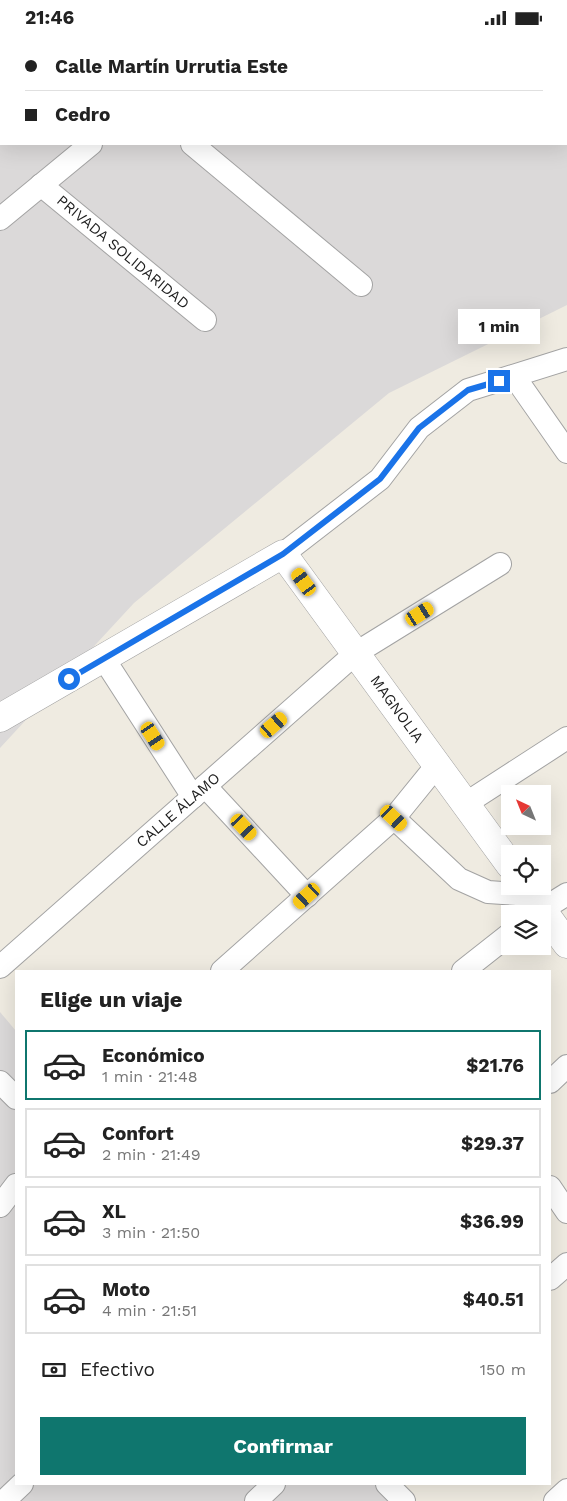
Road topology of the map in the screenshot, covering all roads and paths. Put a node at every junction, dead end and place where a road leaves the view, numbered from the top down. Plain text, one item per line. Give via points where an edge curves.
1 (90, 145) edge
2 (193, 145) edge
3 (41, 185) junction
4 (0, 219) edge
5 (361, 285) dead end
6 (206, 320) dead end
7 (567, 359) edge
8 (514, 376) junction
9 (567, 452) edge
10 (283, 554) junction
11 (500, 564) dead end
12 (356, 653) junction
13 (104, 659) junction
14 (0, 718) edge
15 (567, 738) edge
16 (437, 765) junction
17 (199, 791) junction
18 (465, 803) junction
19 (394, 818) junction
20 (501, 853) edge
21 (567, 895) edge
22 (307, 896) junction
23 (533, 901) edge
24 (501, 941) edge
25 (567, 943) edge
26 (0, 967) edge
27 (223, 970) edge
28 (464, 970) edge
29 (567, 1066) edge
30 (551, 1081) edge
31 (0, 1082) edge
32 (15, 1097) edge
33 (15, 1186) edge
34 (551, 1188) edge
35 (0, 1206) edge
36 (567, 1212) edge
37 (567, 1263) edge
38 (551, 1278) edge
39 (21, 1485) edge
40 (273, 1485) edge
41 (389, 1485) edge
42 (567, 1490) edge
43 (4, 1501) edge
44 (256, 1501) edge
45 (404, 1501) edge
46 (555, 1501) edge

1 - 3 street
2 - 5 street
3 - 4 street
3 - 6 street, PRIVADA SOLIDARIDAD
7 - 8 street
8 - 9 street
8 - 10 street via 468,390 419,428 380,479
10 - 12 street, MAGNOLIA
10 - 13 street
11 - 12 street, CALLE ÁLAMO
12 - 16 street, MAGNOLIA
12 - 17 street, CALLE ÁLAMO
13 - 14 street
13 - 17 street
15 - 18 street
16 - 18 street, MAGNOLIA
16 - 19 street
17 - 22 street
17 - 26 street, CALLE ÁLAMO
18 - 20 street, MAGNOLIA
19 - 22 street
19 - 23 street via 459,879 488,891
21 - 23 street
22 - 27 street
23 - 25 street
24 - 28 street
29 - 30 street
31 - 32 street
33 - 35 street
34 - 36 street
37 - 38 street
39 - 43 street
40 - 44 street
41 - 45 street
42 - 46 street

